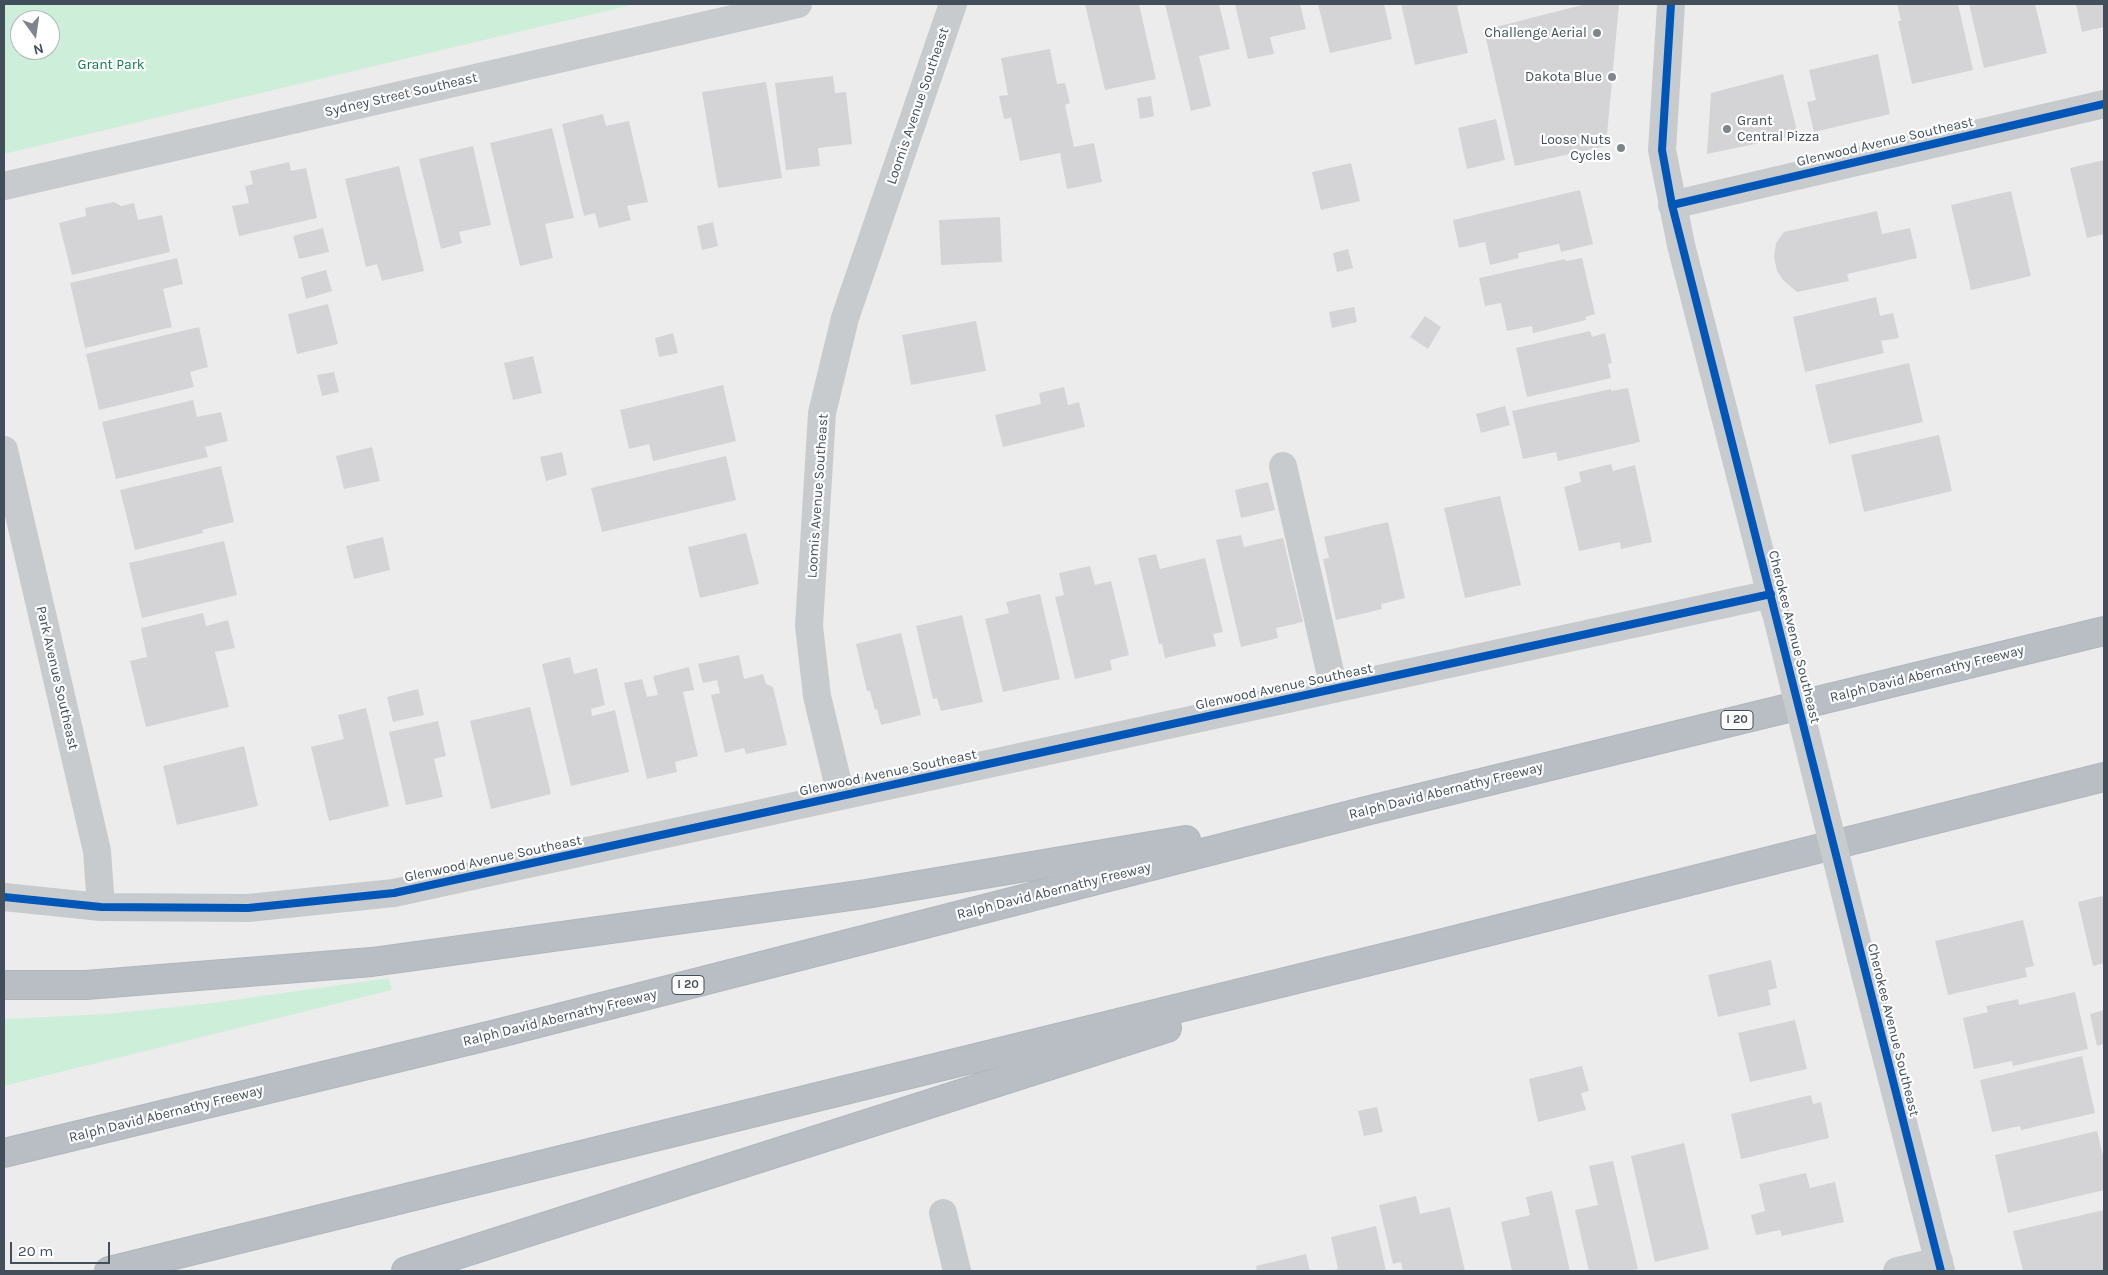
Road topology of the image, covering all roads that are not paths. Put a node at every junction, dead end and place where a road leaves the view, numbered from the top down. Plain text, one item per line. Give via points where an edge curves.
1 (798, 4) edge
2 (953, 4) edge
3 (1671, 4) edge
4 (2104, 104) edge
5 (4, 186) edge
6 (1672, 205) junction
7 (4, 450) edge
8 (1283, 466) dead end
9 (1774, 605) junction
10 (2104, 631) edge
11 (1334, 689) junction
12 (2104, 777) edge
13 (841, 796) junction
14 (1370, 810) junction
15 (4, 897) edge
16 (101, 907) junction
17 (1419, 949) junction
18 (4, 985) edge
19 (4, 1153) edge
20 (943, 1213) dead end
21 (1940, 1266) edge
22 (109, 1271) edge
23 (406, 1271) edge
24 (958, 1271) edge
25 (1897, 1271) edge

1 - 5 street, Sydney Street Southeast
2 - 13 street, Loomis Avenue Southeast via 845,318 822,413 809,626 817,696
3 - 6 street, Cherokee Avenue Southeast via 1662,150
4 - 6 street, Glenwood Avenue Southeast
6 - 9 street, Cherokee Avenue Southeast
7 - 16 street, Park Avenue Southeast via 97,851
8 - 11 street
9 - 11 street, Glenwood Avenue Southeast
9 - 21 street, Cherokee Avenue Southeast, bridge
10 - 14 highway, Ralph David Abernathy Freeway / I 20
11 - 13 street, Glenwood Avenue Southeast
12 - 17 highway
13 - 16 street, Glenwood Avenue Southeast via 394,893 248,908
14 - 18 highway via 866,894 382,961 86,985
14 - 19 highway, Ralph David Abernathy Freeway / I 20 via 492,1035
15 - 16 street, Glenwood Avenue Southeast
17 - 22 highway
17 - 23 highway
20 - 24 street
21 - 25 street

